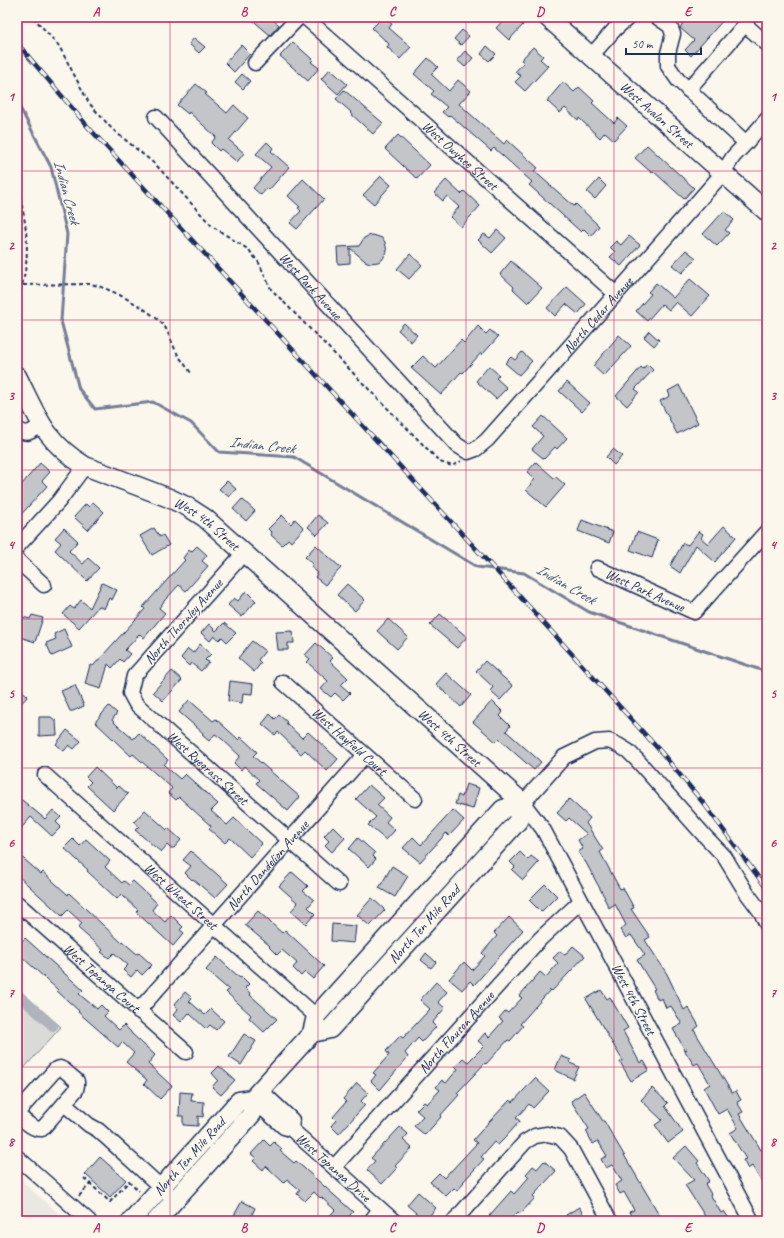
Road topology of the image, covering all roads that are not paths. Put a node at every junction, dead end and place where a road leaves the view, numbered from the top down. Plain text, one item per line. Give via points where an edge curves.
1 (299, 17) edge
2 (305, 17) edge
3 (547, 17) edge
4 (629, 17) edge
5 (657, 17) edge
6 (767, 44) edge
7 (591, 56) junction
8 (255, 63) dead end
9 (688, 90) junction
10 (156, 117) dead end
11 (767, 119) edge
12 (746, 143) junction
13 (723, 173) junction
14 (767, 212) edge
15 (616, 294) junction
16 (19, 385) edge
17 (41, 425) junction
18 (17, 429) edge
19 (468, 452) joint
20 (85, 466) junction
21 (767, 531) edge
22 (17, 547) edge
23 (244, 553) junction
24 (17, 560) edge
25 (597, 568) dead end
26 (44, 585) dead end
27 (283, 682) dead end
28 (130, 693) joint
29 (365, 755) junction
30 (45, 775) dead end
31 (415, 799) dead end
32 (523, 803) junction
33 (290, 840) junction
34 (338, 884) dead end
35 (582, 901) junction
36 (17, 903) edge
37 (214, 925) junction
38 (767, 925) edge
39 (138, 1011) junction
40 (314, 1024) junction
41 (186, 1052) dead end
42 (256, 1095) junction
43 (64, 1104) junction
44 (17, 1114) edge
45 (17, 1157) edge
46 (334, 1167) junction
47 (161, 1187) junction
48 (175, 1200) junction
49 (380, 1209) junction
50 (89, 1221) edge
51 (131, 1221) edge
52 (156, 1221) edge
53 (371, 1221) edge
54 (394, 1221) edge
55 (454, 1221) edge
56 (610, 1221) edge
57 (752, 1221) edge

1 - 8 street
2 - 15 street, West Owyhee Street
3 - 7 main road, West Avalon Street
4 - 7 street
5 - 9 street via 670,26 673,34 668,53 668,66
6 - 9 street via 749,28 742,28
7 - 13 main road, West Avalon Street
9 - 12 street
10 - 19 street, West Park Avenue via 457,445
11 - 12 street, North Cedar Avenue
12 - 13 street, North Cedar Avenue
13 - 14 main road, West Avalon Street
13 - 15 street, North Cedar Avenue
15 - 19 street, North Cedar Avenue via 487,440
16 - 17 main road, West 4th Street
17 - 18 street via 28,433
17 - 20 main road, West 4th Street via 61,449
20 - 22 street via 59,501
20 - 23 main road, West 4th Street via 188,507 205,518
21 - 25 street, West Park Avenue via 694,612
23 - 28 street, North Thornley Avenue via 134,676
23 - 32 main road, West 4th Street
24 - 26 street
27 - 29 street, West Hayfield Court
28 - 33 street, West Ryegrass Street via 136,704
29 - 31 street, West Hayfield Court
29 - 33 street, North Dandelion Avenue
30 - 37 street, West Wheat Street
32 - 35 street, West 4th Street via 542,829
32 - 38 street via 564,757 596,742 609,741 638,761 724,856
32 - 40 main road, North Ten Mile Road via 503,809
33 - 34 street, West Ryegrass Street
33 - 37 street, North Dandelion Avenue
35 - 46 street, North Flauson Avenue via 540,940
35 - 57 street, West 4th Street
36 - 39 street, West Topanga Court
37 - 39 street, North Dandelion Avenue
37 - 40 street, West Wheat Street
39 - 41 street, West Topanga Court
40 - 42 main road, North Ten Mile Road
42 - 46 street, West Topanga Drive via 284,1127 292,1129
42 - 47 main road, North Ten Mile Road via 239,1101
42 - 48 main road, North Ten Mile Road via 252,1114
43 - 44 street via 42,1128 38,1129
43 - 44 street via 76,1090 77,1081 60,1068 55,1070
43 - 47 street via 98,1130
45 - 50 street
46 - 49 street, West Topanga Drive
47 - 48 street
47 - 51 main road, North Ten Mile Road
48 - 52 main road, North Ten Mile Road
49 - 53 street
49 - 54 street, West Topanga Drive
55 - 56 street via 525,1142 535,1136 547,1134 560,1138 571,1148

